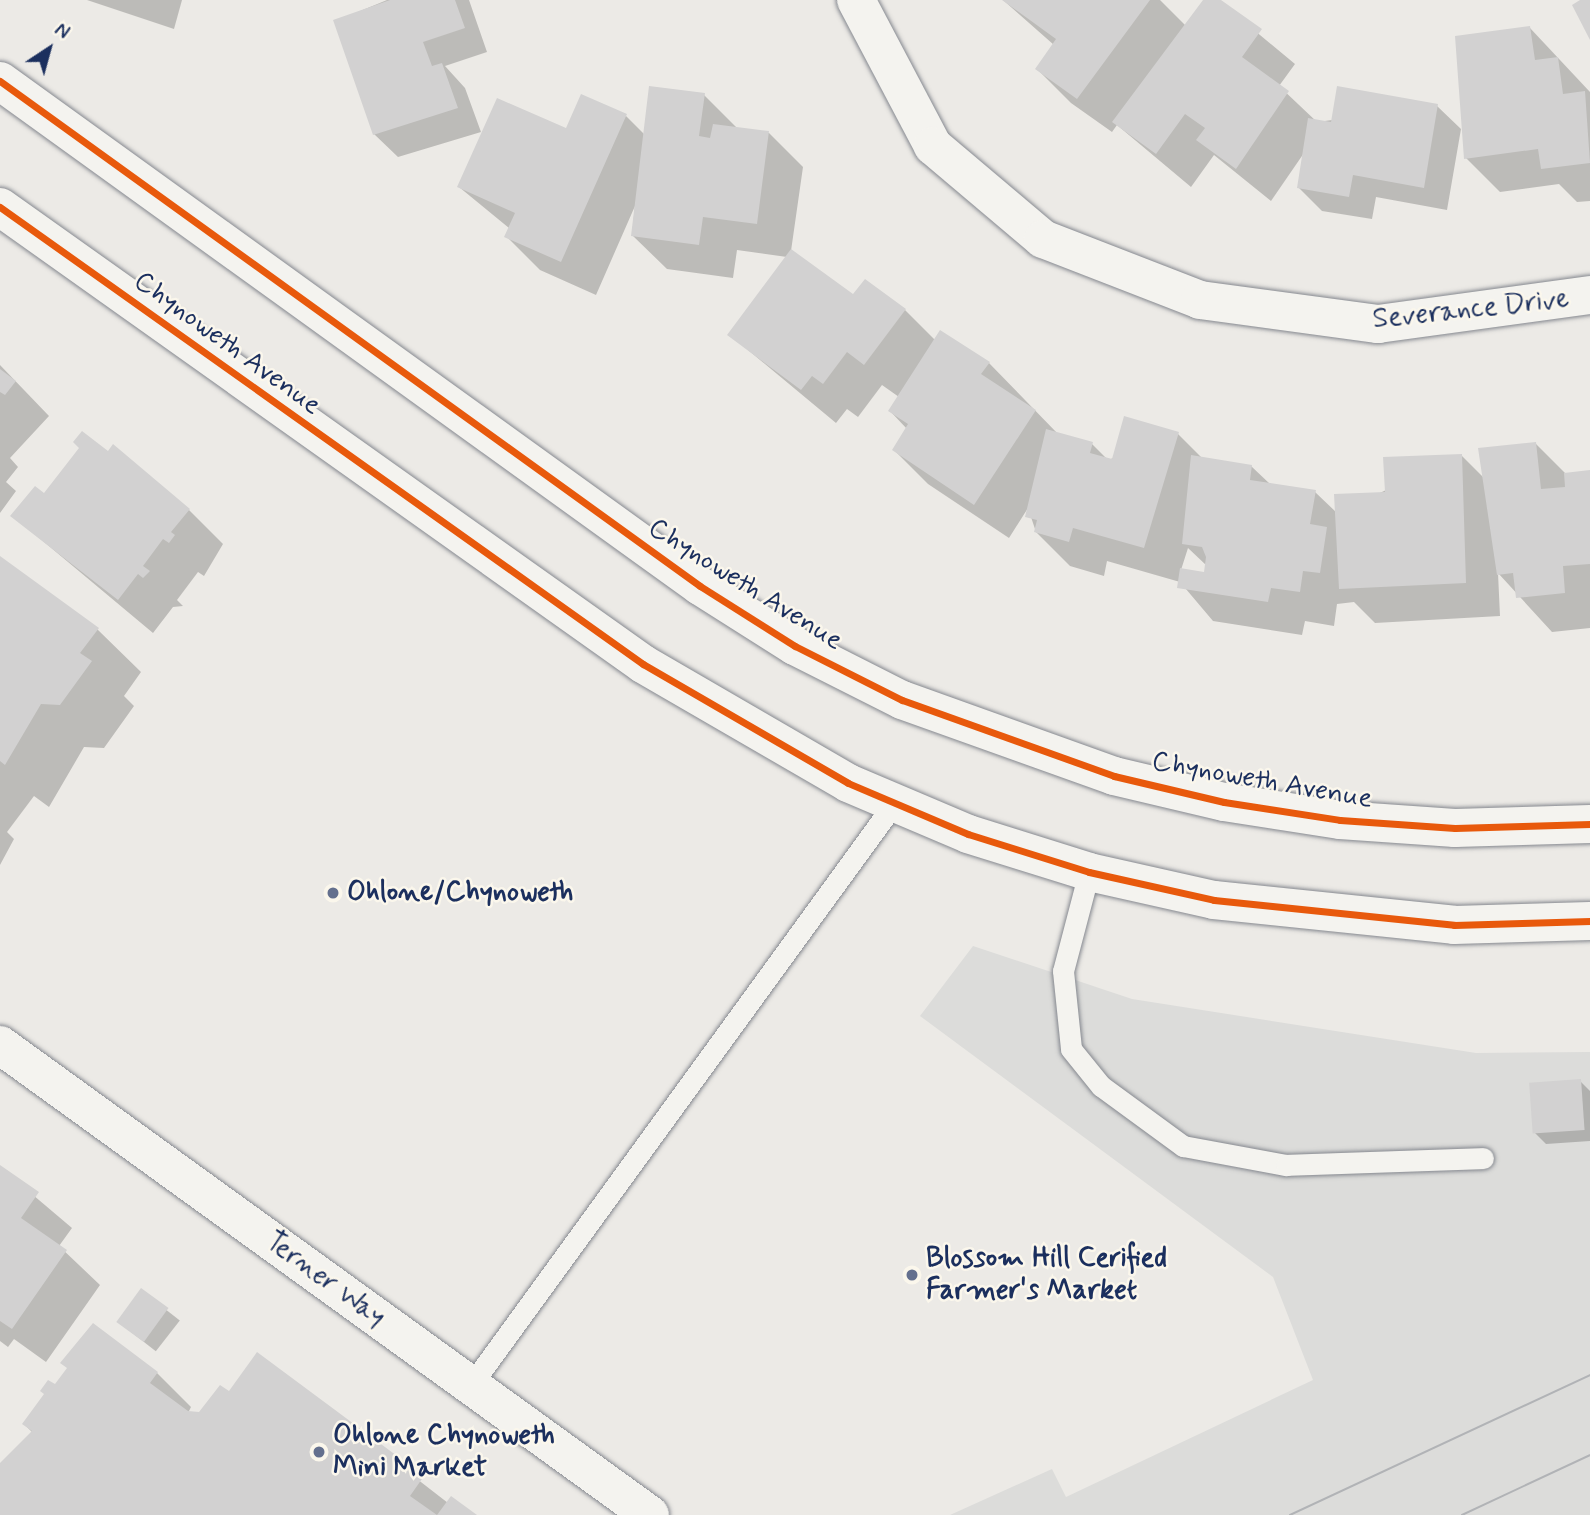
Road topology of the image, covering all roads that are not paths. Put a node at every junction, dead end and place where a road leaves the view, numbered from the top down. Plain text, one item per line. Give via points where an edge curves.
1 (856, 0) edge
2 (0, 81) edge
3 (0, 207) edge
4 (1590, 295) edge
5 (895, 802) junction
6 (1590, 824) edge
7 (1088, 872) junction
8 (1590, 921) edge
9 (0, 1045) edge
10 (1483, 1158) dead end
11 (471, 1385) junction
12 (650, 1515) edge

1 - 4 street, Severance Drive via 933,146 1043,239 1200,300 1378,324
2 - 6 street, Chynoweth Avenue via 700,586 795,646 902,700 1101,772 1224,802 1340,820 1455,828
3 - 5 street, Chynoweth Avenue via 643,664 743,727
5 - 7 street, Chynoweth Avenue
5 - 11 lane
7 - 8 street, Chynoweth Avenue via 1213,900 1332,917 1454,925
7 - 10 lane via 1063,971 1071,1049 1101,1086 1183,1146 1286,1166
9 - 11 street, Terner Way
11 - 12 street, Terner Way

